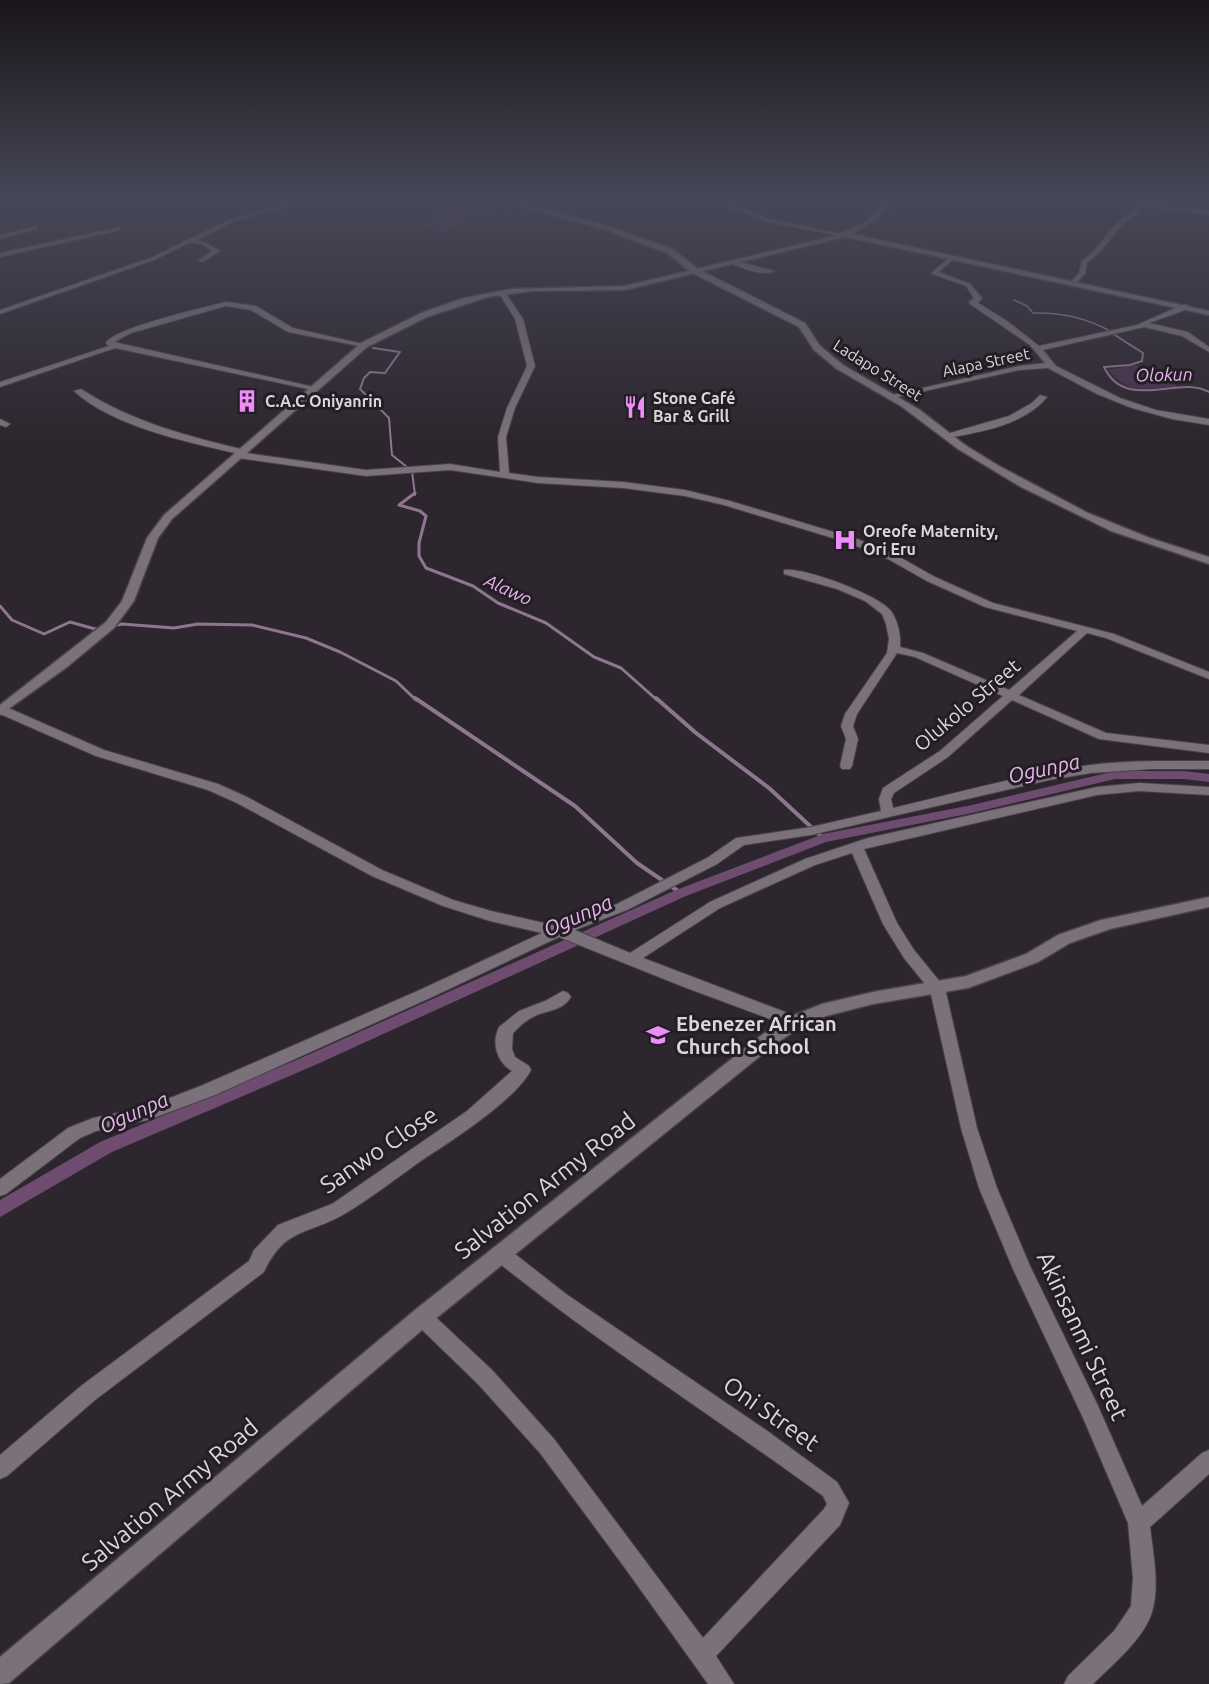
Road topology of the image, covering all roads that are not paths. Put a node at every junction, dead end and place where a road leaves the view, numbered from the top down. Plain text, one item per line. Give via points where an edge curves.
1 (96, 279) edge
2 (659, 279) edge
3 (709, 279) edge
4 (950, 279) edge
5 (1047, 279) edge
6 (1077, 279) edge
7 (1072, 284) junction
8 (503, 292) junction
9 (1185, 308) junction
10 (0, 312) edge
11 (1209, 313) edge
12 (1141, 324) junction
13 (364, 345) junction
14 (115, 346) junction
15 (1037, 349) junction
16 (1209, 350) edge
17 (1050, 365) junction
18 (0, 385) edge
19 (314, 389) junction
20 (78, 391) dead end
21 (892, 397) junction
22 (1043, 397) dead end
23 (1209, 422) edge
24 (947, 435) junction
25 (240, 453) junction
26 (505, 476) junction
27 (1209, 561) edge
28 (788, 572) dead end
29 (1085, 629) junction
30 (894, 649) junction
31 (1209, 676) edge
32 (1011, 696) junction
33 (1, 710) edge
34 (1209, 749) edge
35 (1209, 765) edge
36 (846, 766) dead end
37 (1209, 791) edge
38 (888, 814) junction
39 (856, 846) junction
40 (1209, 902) edge
41 (564, 933) junction
42 (631, 959) junction
43 (937, 988) junction
44 (562, 997) dead end
45 (795, 1022) junction
46 (0, 1189) edge
47 (500, 1253) junction
48 (422, 1317) junction
49 (1209, 1460) edge
50 (0, 1469) edge
51 (1139, 1523) junction
52 (701, 1656) junction
53 (0, 1674) edge
54 (722, 1684) edge
55 (1076, 1684) edge

1 - 10 street
2 - 8 street via 612,289
3 - 21 street, Ladapo Street via 802,325 827,357
4 - 15 street via 968,285 978,298 973,302
5 - 7 street
6 - 7 street
7 - 9 street
8 - 13 street via 418,316
8 - 26 street via 519,319 531,366 502,437
9 - 11 street
9 - 12 street
12 - 15 street
12 - 16 street via 1185,334
13 - 14 street via 291,330 253,308 226,304 128,331 111,340
13 - 19 street
14 - 18 street
14 - 19 street
15 - 17 street
17 - 21 street, Alapa Street via 1009,370
17 - 23 street via 1125,403
19 - 25 street
20 - 25 street via 124,418 167,435
21 - 24 street, Ladapo Street
22 - 24 street via 1031,409 984,429
24 - 27 street, Ladapo Street via 975,455 1094,519
25 - 26 street via 366,473 450,467
25 - 33 street via 168,516 128,601 110,625
26 - 29 street via 658,489 727,503 875,549 989,605
28 - 30 street via 874,602 885,610 894,633
29 - 31 street
29 - 32 street, Olukolo Street
30 - 32 street via 919,655
30 - 36 street via 851,714 847,726 852,739
32 - 34 street via 1103,736
32 - 38 street, Olukolo Street via 944,754 888,791
33 - 41 street via 100,753 213,787 377,873 448,903
35 - 38 street via 1091,769
37 - 39 street via 1139,787 1096,791
38 - 41 street via 741,842 669,884
39 - 42 street via 715,905
39 - 43 street via 890,924
40 - 43 street, Salvation Army Road via 1107,924 1064,939 1002,970
41 - 42 street
41 - 46 street via 209,1090 148,1113 74,1133
42 - 45 street
43 - 45 street, Salvation Army Road via 822,1010
43 - 51 street, Akinsanmi Street via 969,1128 988,1188
44 - 50 street, Sanwo Close via 550,1008 534,1010 504,1031 508,1061 523,1070 502,1092 339,1209 284,1231 260,1256 257,1266 88,1393
45 - 47 street, Salvation Army Road
47 - 48 street, Salvation Army Road
47 - 52 street, Oni Street via 620,1344 830,1489 838,1503 832,1517
48 - 52 street via 485,1377 547,1446
48 - 53 street, Salvation Army Road
49 - 51 street
51 - 55 street, Akinsanmi Street via 1144,1578 1142,1610 1122,1639
52 - 54 street

